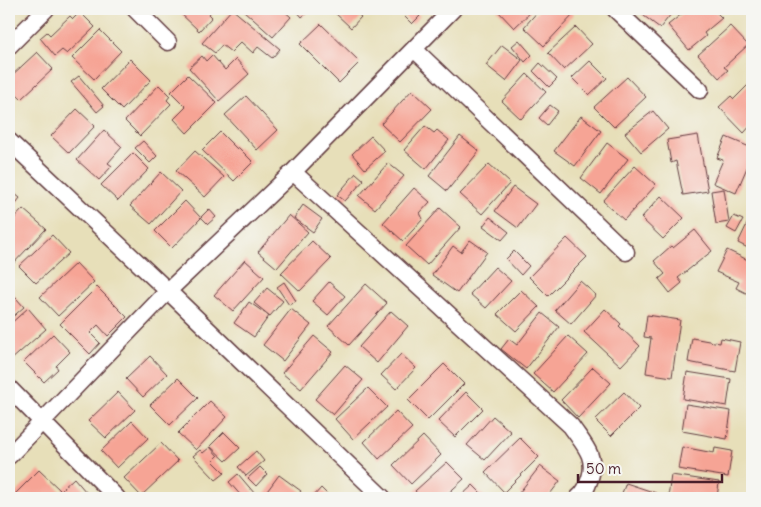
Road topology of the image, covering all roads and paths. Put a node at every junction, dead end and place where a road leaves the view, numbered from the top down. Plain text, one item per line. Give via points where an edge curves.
1 (46, 9) edge
2 (135, 9) edge
3 (453, 9) edge
4 (615, 9) edge
5 (168, 42) dead end
6 (9, 46) edge
7 (414, 48) junction
8 (700, 90) dead end
9 (9, 141) edge
10 (293, 172) junction
11 (626, 252) dead end
12 (168, 291) junction
13 (9, 388) edge
14 (42, 421) junction
15 (9, 456) edge
16 (116, 498) edge
17 (383, 498) edge
18 (578, 498) edge

1 - 6 street
2 - 5 street
3 - 7 street
4 - 8 street
7 - 10 street
7 - 11 street
9 - 12 street
10 - 12 street
10 - 18 street via 571,426 591,456 593,468 586,491
12 - 14 street
12 - 17 street
13 - 14 street
14 - 15 street
14 - 16 street

